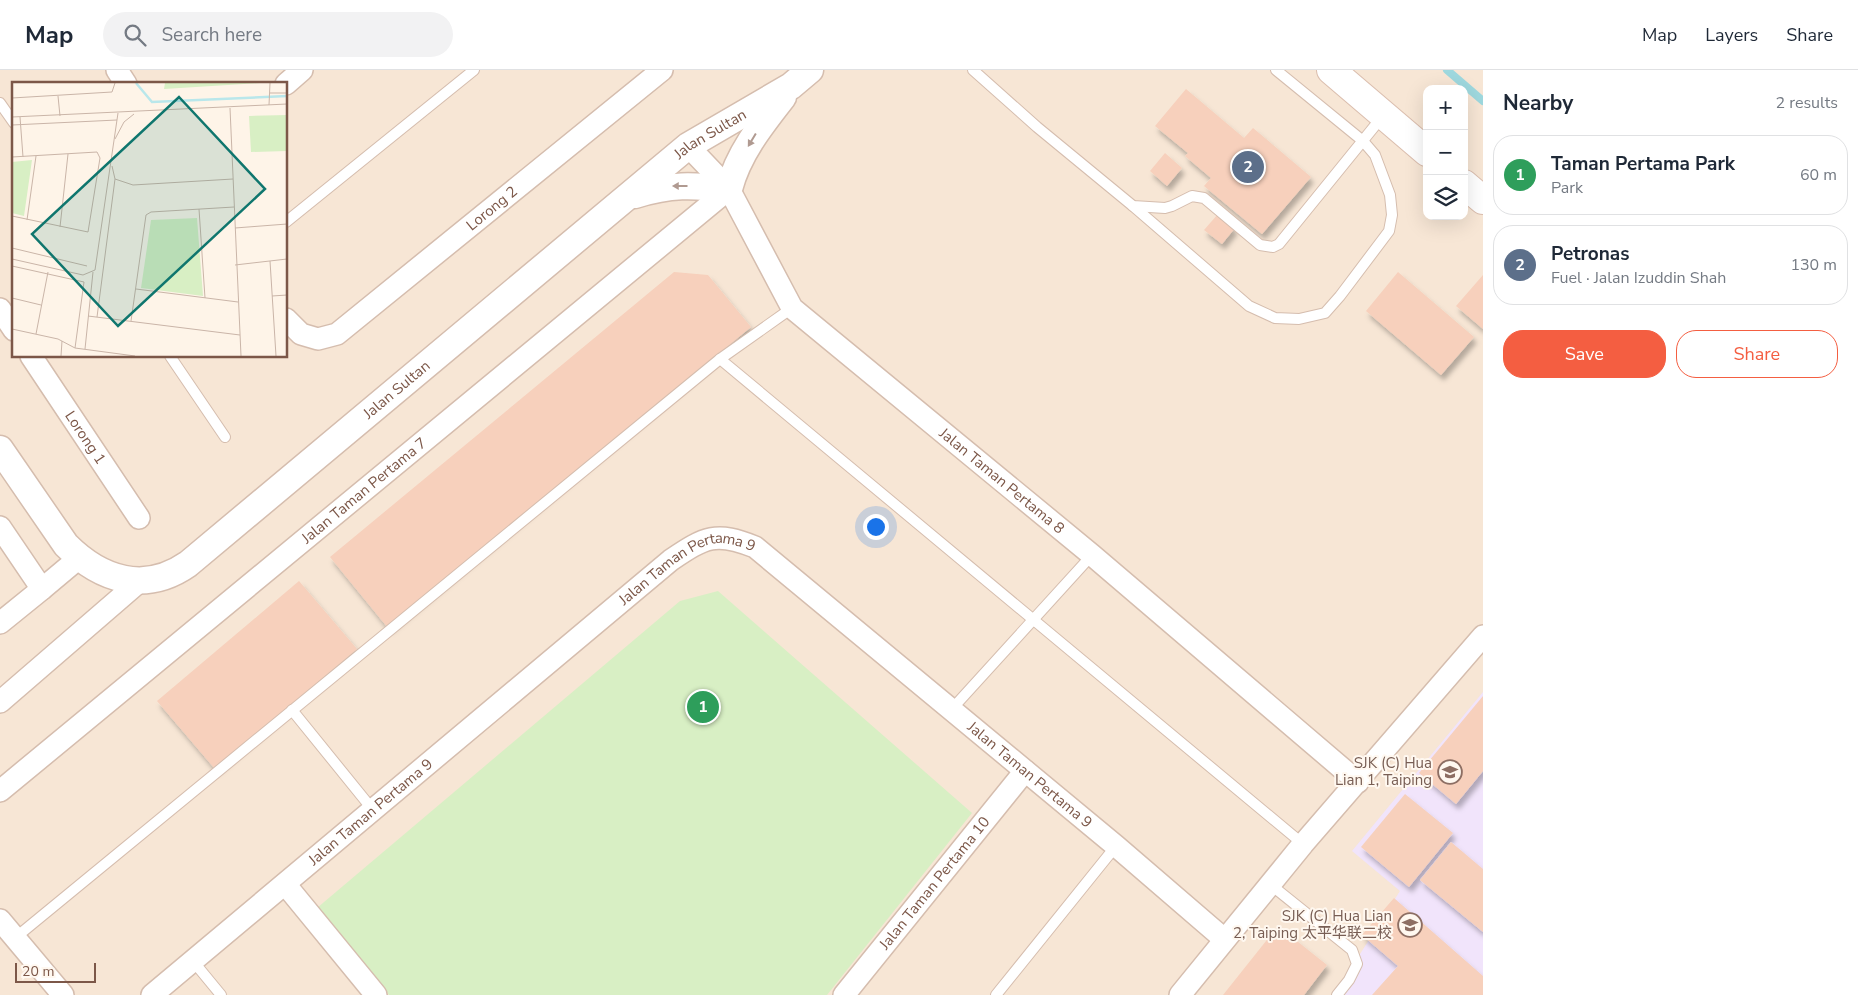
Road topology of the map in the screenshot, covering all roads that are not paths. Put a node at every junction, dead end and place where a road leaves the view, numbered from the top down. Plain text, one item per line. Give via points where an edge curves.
1 (117, 70) edge
2 (302, 70) edge
3 (474, 70) edge
4 (662, 70) edge
5 (973, 70) edge
6 (1276, 70) edge
7 (1331, 70) edge
8 (801, 78) edge
9 (125, 82) edge
10 (288, 82) edge
11 (0, 102) edge
12 (1384, 115) junction
13 (12, 120) edge
14 (1363, 142) junction
15 (688, 146) junction
16 (1423, 149) edge
17 (1468, 187) edge
18 (729, 189) junction
19 (627, 197) junction
20 (1483, 200) edge
21 (1133, 206) junction
22 (288, 220) edge
23 (792, 308) junction
24 (0, 309) edge
25 (288, 321) edge
26 (12, 327) edge
27 (32, 358) edge
28 (171, 358) edge
29 (720, 359) junction
30 (225, 438) dead end
31 (0, 449) edge
32 (139, 518) dead end
33 (0, 527) edge
34 (1092, 555) junction
35 (79, 558) junction
36 (140, 581) junction
37 (42, 589) junction
38 (1032, 620) junction
39 (0, 623) edge
40 (1483, 636) edge
41 (0, 702) edge
42 (292, 710) junction
43 (951, 710) junction
44 (1025, 771) junction
45 (1358, 782) junction
46 (0, 790) edge
47 (373, 810) junction
48 (1304, 844) junction
49 (1116, 846) junction
50 (285, 884) junction
51 (1271, 884) junction
52 (0, 920) edge
53 (15, 938) junction
54 (1224, 940) junction
55 (193, 962) junction
56 (847, 994) edge
57 (63, 995) edge
58 (152, 995) edge
59 (221, 995) edge
60 (376, 995) edge
61 (996, 995) edge
62 (1180, 995) edge
63 (1337, 995) edge

1 - 9 street
2 - 10 street
3 - 22 lane
4 - 25 street, Lorong 2 via 337,334 318,339 302,334
5 - 21 lane
6 - 14 lane
7 - 12 main road
8 - 15 street, Jalan Sultan
8 -> 18 street via 757,130 733,171
11 - 13 lane
12 - 14 lane
12 - 16 main road
14 - 21 lane via 1279,244 1272,247 1260,245 1198,196 1165,208
14 - 21 lane via 1375,155 1390,195 1392,215 1389,231 1325,313 1299,319 1275,318 1249,306
15 - 18 street, Jalan Taman Pertama 8
15 - 19 street, Jalan Sultan
17 - 20 main road
18 -> 19 street via 672,186
18 - 23 street, Jalan Taman Pertama 8
18 - 46 street, Jalan Taman Pertama 7
19 - 36 street, Jalan Sultan via 188,564 157,579
23 - 29 lane
23 - 34 street, Jalan Taman Pertama 8
24 - 26 street
27 - 32 street, Lorong 1
28 - 30 lane
29 - 38 lane
29 - 42 lane
31 - 35 street, Jalan Sultan via 66,545
33 - 37 street
34 - 38 lane
34 - 45 street, Jalan Taman Pertama 8
35 - 36 street, Jalan Sultan via 121,579
35 - 37 street
36 - 41 street
37 - 39 street
38 - 43 lane
38 - 48 lane
40 - 45 street
42 - 47 lane
42 - 53 lane
43 - 44 street, Jalan Taman Pertama 9
43 - 47 street, Jalan Taman Pertama 9 via 755,548 734,539 712,538 671,560
44 - 49 street, Jalan Taman Pertama 9
44 - 56 street, Jalan Taman Pertama 10
45 - 48 street
47 - 50 street, Jalan Taman Pertama 9
48 - 51 street
49 - 54 street, Jalan Taman Pertama 9
49 - 61 lane
50 - 55 street, Jalan Taman Pertama 9
50 - 60 street
51 - 54 street
51 - 63 lane via 1352,950 1357,964 1350,980
52 - 53 street
53 - 57 street
54 - 62 street
55 - 58 street, Jalan Taman Pertama 9
55 - 59 lane

